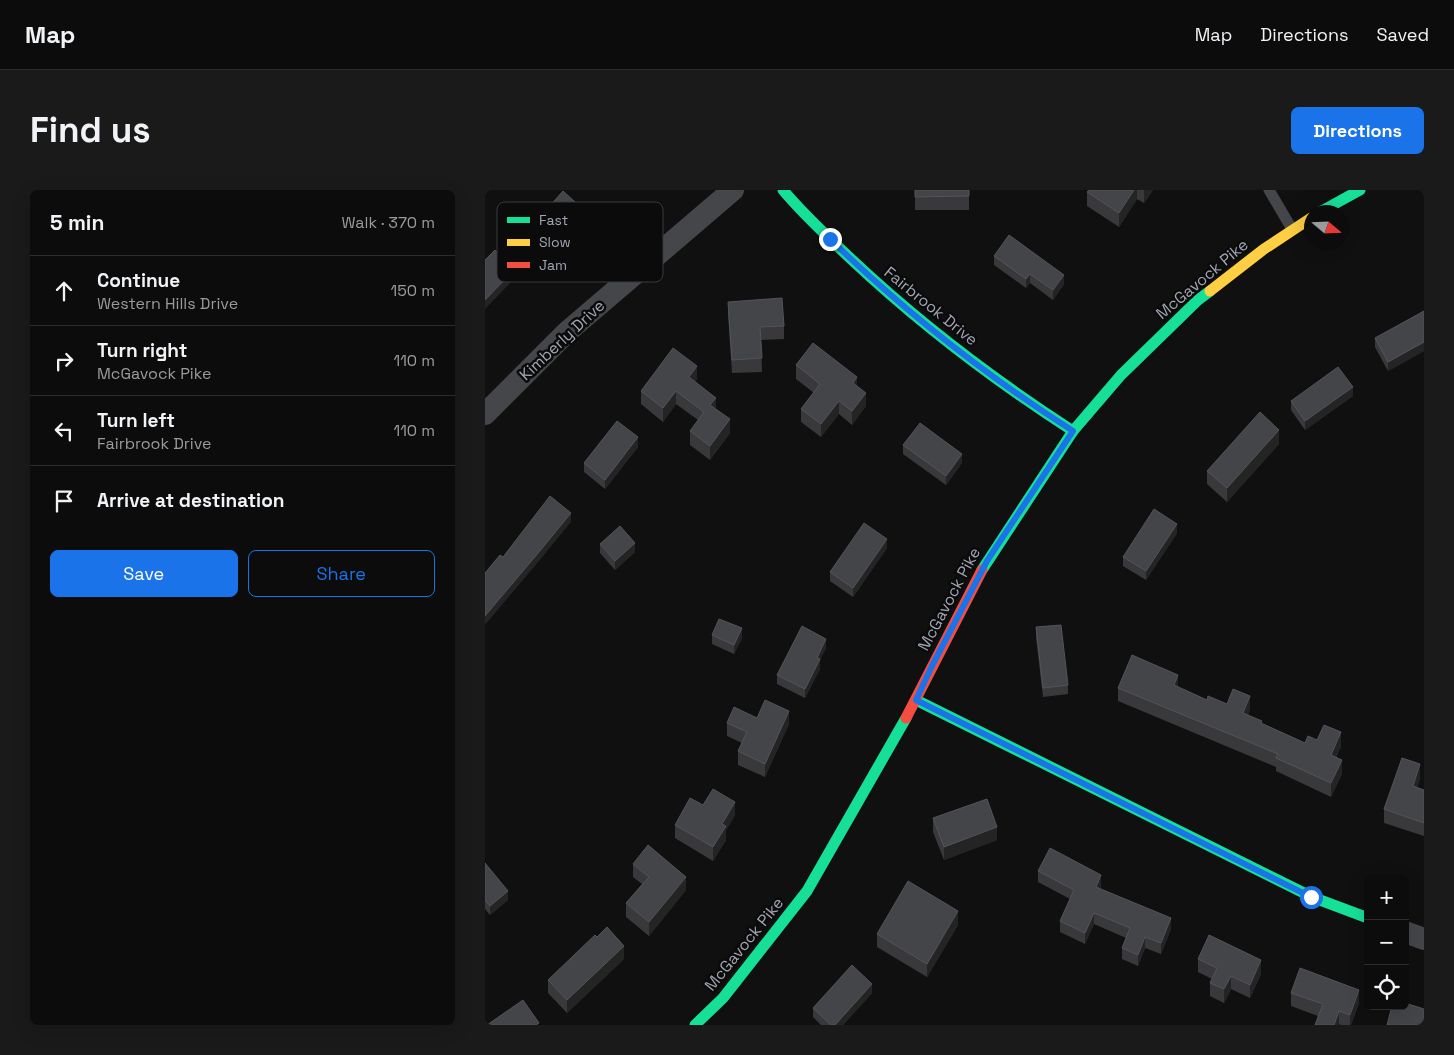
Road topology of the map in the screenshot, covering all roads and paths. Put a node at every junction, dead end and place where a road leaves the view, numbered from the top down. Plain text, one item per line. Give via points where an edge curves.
1 (733, 190) edge
2 (783, 190) edge
3 (1269, 190) edge
4 (1360, 190) edge
5 (1333, 205) edge
6 (1304, 222) edge
7 (1293, 229) junction
8 (663, 250) edge
9 (625, 282) edge
10 (485, 414) edge
11 (1073, 431) junction
12 (916, 700) junction
13 (1364, 917) edge
14 (1409, 933) edge
15 (1424, 939) edge
16 (695, 1025) edge

1 - 8 street, Kimberly Drive
2 - 11 main road, Fairbrook Drive via 862,270 913,314 993,377
3 - 7 lane
4 - 5 main road
6 - 7 main road, McGavock Pike
7 - 11 main road, McGavock Pike via 1198,300 1121,375
9 - 10 street, Kimberly Drive via 567,332
11 - 12 main road, McGavock Pike via 987,561
12 - 13 main road via 1311,897
12 - 16 main road, McGavock Pike via 807,891 723,998
14 - 15 street

